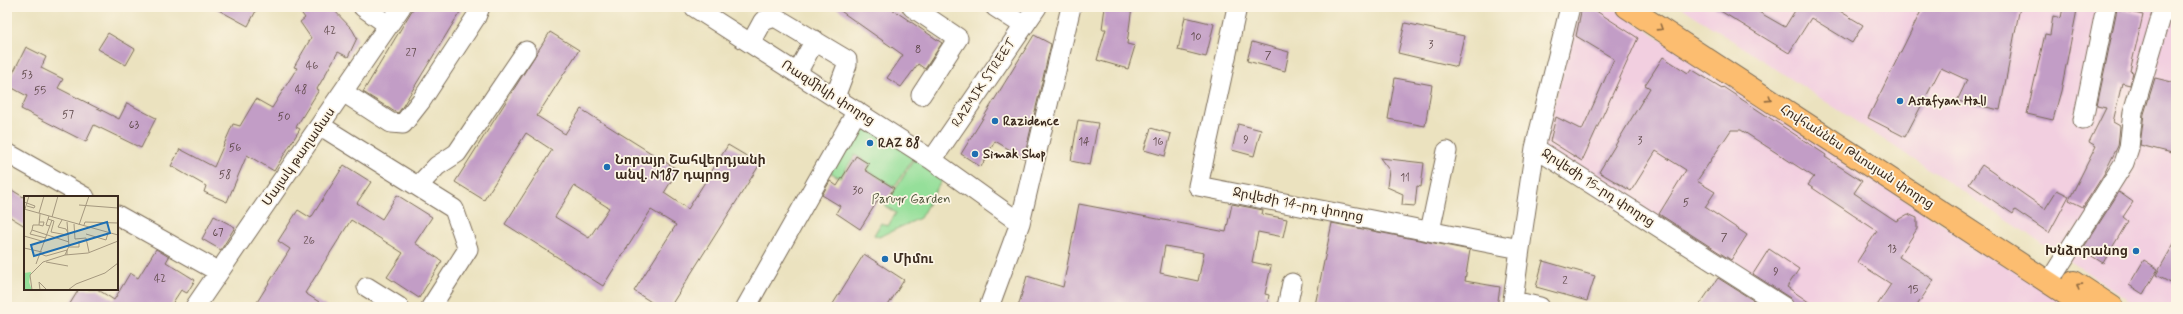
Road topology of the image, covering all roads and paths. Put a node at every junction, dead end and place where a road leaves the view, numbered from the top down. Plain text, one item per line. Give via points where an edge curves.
1 (363, 7) edge
2 (401, 7) edge
3 (480, 7) edge
4 (694, 7) edge
5 (912, 7) edge
6 (995, 7) edge
7 (1037, 7) edge
8 (1070, 7) edge
9 (1237, 7) edge
10 (1570, 7) edge
11 (1627, 7) edge
12 (1654, 7) edge
13 (2106, 7) edge
14 (2163, 7) edge
15 (2176, 11) edge
16 (388, 25) junction
17 (1023, 25) junction
18 (815, 40) junction
19 (751, 43) junction
20 (526, 51) dead end
21 (797, 73) junction
22 (343, 92) junction
23 (922, 95) dead end
24 (835, 97) junction
25 (857, 111) junction
26 (2082, 120) dead end
27 (321, 126) junction
28 (1535, 148) junction
29 (1447, 151) dead end
30 (7, 153) edge
31 (932, 160) junction
32 (418, 186) junction
33 (83, 196) edge
34 (118, 216) edge
35 (1020, 223) junction
36 (1430, 231) junction
37 (1520, 248) junction
38 (2056, 271) junction
39 (219, 272) junction
40 (1292, 283) dead end
41 (367, 287) dead end
42 (1512, 304) edge
43 (195, 307) edge
44 (399, 307) edge
45 (431, 307) edge
46 (746, 307) edge
47 (989, 307) edge
48 (1287, 307) edge
49 (1540, 307) edge
50 (1784, 307) edge
51 (2086, 307) edge
52 (2112, 307) edge

1 - 16 street
2 - 16 street, Մայակ թաղամաս
3 - 22 street via 421,101 403,124 391,123
4 - 19 street, Ռազմիկի փողոց
5 - 23 street via 958,38
6 - 17 street
7 - 17 street, RAZMIK STREET
8 - 35 street
9 - 36 street, Ջրվեժի 14-րդ փողոց via 1198,186
10 - 28 street, Ջրվեժի 15-րդ փողոց
11 -> 51 main road, Հովհաննես Թևոսյան փողոց
12 - 38 main road, Հովհաննես Թևոսյան փողոց
13 - 26 street
14 - 15 street
14 - 38 street via 2133,112 2129,148 2124,163
16 - 22 street, Մայակ թաղամաս
17 - 31 street, RAZMIK STREET
18 - 19 street via 775,17 763,21
18 - 21 street
18 - 24 street via 846,60 847,65
19 - 21 street, Ռազմիկի փողոց
20 - 32 street via 457,153 437,166
21 - 24 street, Ռազմիկի փողոց
22 - 27 street, Մայակ թաղամաս
24 - 25 street, Ռազմիկի փողոց
25 - 31 street, Ռազմիկի փողոց
25 - 46 street
27 - 32 street
27 - 39 street, Մայակ թաղամաս
28 - 37 street
28 - 50 street, Ջրվեժի 15-րդ փողոց
29 - 36 street
30 - 33 street
31 - 35 street, Ռազմիկի փողոց
32 - 45 street via 454,209 468,249
34 - 39 street
35 - 47 street
36 - 37 street, Ջրվեժի 14-րդ փողոց
37 - 42 street
52 -> 38 main road, Հովհաննես Թևոսյան փողոց
39 - 43 street, Մայակ թաղամաս
40 - 48 street
41 - 44 street
42 - 49 street

